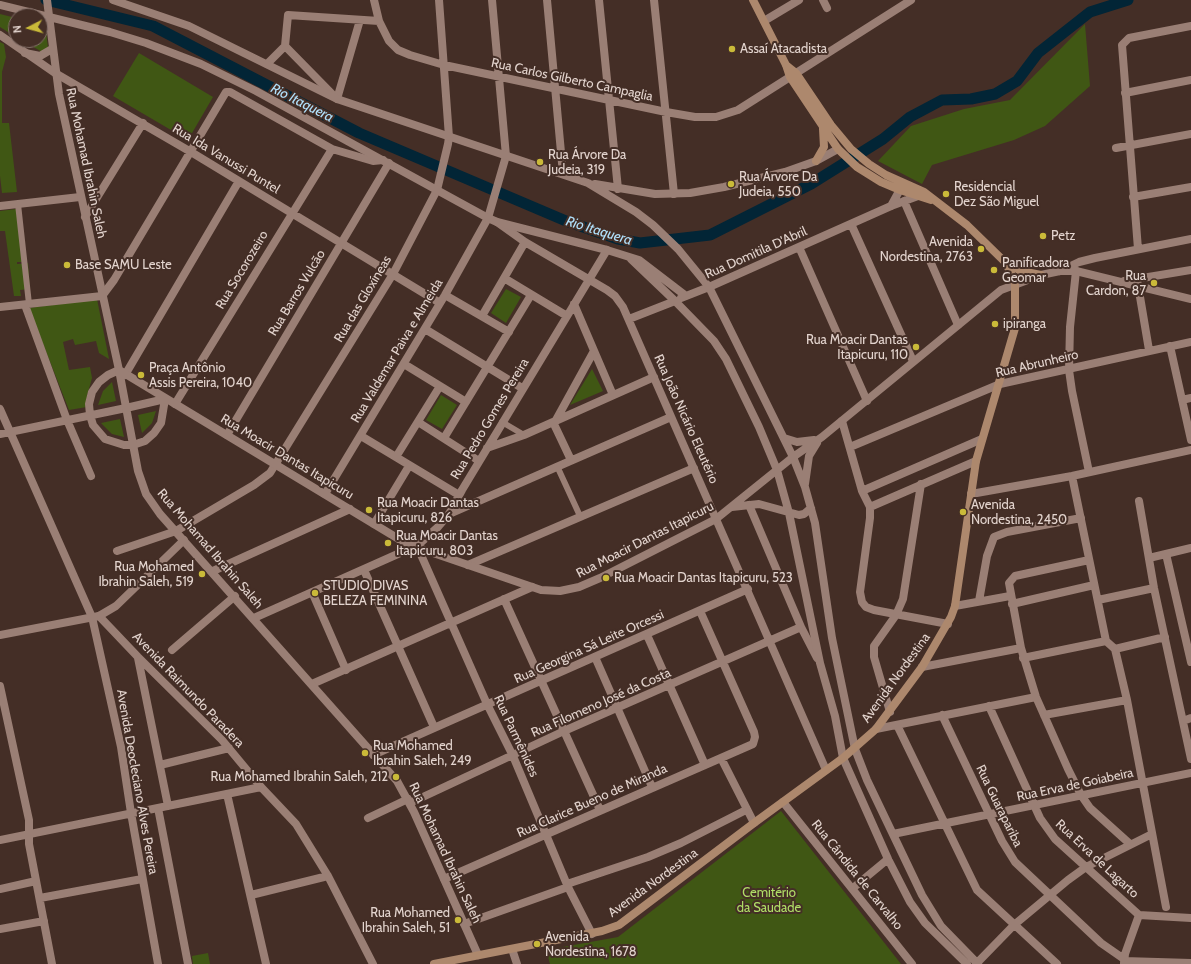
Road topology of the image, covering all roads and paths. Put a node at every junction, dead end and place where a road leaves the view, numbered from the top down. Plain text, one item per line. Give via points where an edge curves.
1 (47, 0) edge
2 (112, 0) edge
3 (374, 0) edge
4 (439, 0) edge
5 (492, 0) edge
6 (547, 0) edge
7 (599, 0) edge
8 (654, 0) edge
9 (753, 0) edge
10 (799, 0) edge
11 (911, 0) edge
12 (0, 5) edge
13 (49, 16) junction
14 (360, 20) junction
15 (379, 21) junction
16 (764, 21) junction
17 (1191, 26) edge
18 (0, 35) edge
19 (284, 46) junction
20 (52, 49) junction
21 (25, 53) junction
22 (267, 64) junction
23 (444, 65) junction
24 (55, 73) junction
25 (793, 75) junction
26 (500, 76) junction
27 (1191, 80) edge
28 (554, 88) junction
29 (1125, 93) junction
30 (337, 99) junction
31 (609, 100) junction
32 (666, 112) junction
33 (143, 123) junction
34 (823, 128) junction
35 (1191, 134) edge
36 (449, 141) junction
37 (1129, 146) junction
38 (850, 148) junction
39 (1116, 148) dead end
40 (332, 149) junction
41 (192, 152) junction
42 (841, 152) junction
43 (506, 156) junction
44 (816, 161) junction
45 (386, 162) junction
46 (563, 174) junction
47 (239, 181) junction
48 (588, 183) junction
49 (902, 186) junction
50 (1191, 187) edge
51 (618, 189) junction
52 (437, 190) junction
53 (674, 194) junction
54 (918, 196) junction
55 (80, 197) junction
56 (1133, 197) junction
57 (904, 201) junction
58 (934, 201) junction
59 (18, 204) junction
60 (0, 206) edge
61 (891, 206) junction
62 (291, 213) junction
63 (85, 217) junction
64 (488, 218) junction
65 (496, 222) junction
66 (851, 224) junction
67 (1191, 239) edge
68 (525, 242) junction
69 (341, 243) junction
70 (799, 247) junction
71 (1138, 249) junction
72 (607, 250) junction
73 (630, 259) junction
74 (1006, 263) junction
75 (1191, 270) edge
76 (1060, 271) junction
77 (1076, 271) junction
78 (393, 274) junction
79 (1041, 275) junction
80 (504, 278) junction
81 (589, 279) junction
82 (1124, 281) junction
83 (1015, 284) junction
84 (1138, 285) junction
85 (708, 287) junction
86 (445, 295) junction
87 (531, 295) junction
88 (102, 296) junction
89 (686, 296) junction
90 (1191, 299) edge
91 (675, 301) junction
92 (440, 303) junction
93 (27, 304) junction
94 (574, 304) junction
95 (0, 308) edge
96 (482, 316) junction
97 (567, 316) junction
98 (629, 319) junction
99 (958, 325) junction
100 (425, 329) junction
101 (509, 332) junction
102 (1191, 342) edge
103 (1170, 346) junction
104 (1149, 350) junction
105 (594, 351) junction
106 (913, 361) junction
107 (404, 364) junction
108 (487, 367) junction
109 (1069, 370) junction
110 (122, 373) junction
111 (654, 377) junction
112 (1000, 384) junction
113 (440, 386) junction
114 (522, 388) junction
115 (613, 395) junction
116 (1191, 398) edge
117 (165, 399) junction
118 (1182, 400) junction
119 (867, 401) junction
120 (466, 402) junction
121 (175, 404) junction
122 (126, 408) junction
123 (0, 409) edge
124 (90, 416) junction
125 (671, 417) junction
126 (67, 420) junction
127 (554, 421) junction
128 (842, 421) junction
129 (418, 422) junction
130 (502, 422) junction
131 (10, 432) junction
132 (0, 434) edge
133 (227, 435) junction
134 (524, 435) junction
135 (361, 436) junction
136 (822, 437) junction
137 (444, 438) junction
138 (784, 438) junction
139 (982, 439) junction
140 (1191, 440) edge
141 (133, 445) junction
142 (850, 447) junction
143 (487, 448) junction
144 (1191, 450) edge
145 (396, 457) junction
146 (793, 457) junction
147 (571, 460) junction
148 (479, 461) junction
149 (976, 461) junction
150 (276, 465) junction
151 (409, 466) junction
152 (556, 466) junction
153 (694, 468) junction
154 (777, 470) junction
155 (1089, 472) junction
156 (91, 476) dead end
157 (1072, 476) junction
158 (921, 484) junction
159 (804, 487) junction
160 (862, 491) junction
161 (324, 494) junction
162 (971, 494) junction
163 (459, 496) junction
164 (1139, 500) dead end
165 (749, 505) junction
166 (731, 507) junction
167 (870, 507) junction
168 (811, 508) junction
169 (350, 509) junction
170 (789, 513) junction
171 (449, 514) junction
172 (580, 516) junction
173 (1081, 518) junction
174 (716, 519) junction
175 (374, 524) junction
176 (176, 531) junction
177 (184, 540) junction
178 (417, 547) junction
179 (1191, 548) edge
180 (117, 550) dead end
181 (1166, 554) junction
182 (1150, 558) junction
183 (1089, 560) junction
184 (468, 565) junction
185 (364, 570) junction
186 (212, 571) junction
187 (1094, 586) junction
188 (532, 587) junction
189 (1154, 588) junction
190 (748, 589) junction
191 (312, 592) junction
192 (235, 596) junction
193 (504, 599) junction
194 (1011, 600) junction
195 (1098, 600) junction
196 (979, 601) junction
197 (955, 606) junction
198 (700, 611) junction
199 (896, 615) junction
200 (96, 616) junction
201 (254, 618) junction
202 (452, 623) junction
203 (948, 624) junction
204 (801, 627) junction
205 (0, 635) edge
206 (647, 635) junction
207 (1165, 638) junction
208 (1106, 641) junction
209 (771, 642) junction
210 (398, 647) junction
211 (1020, 648) junction
212 (1115, 649) junction
213 (172, 650) dead end
214 (138, 657) junction
215 (595, 657) junction
216 (1023, 658) junction
217 (1191, 662) edge
218 (723, 663) junction
219 (820, 663) junction
220 (922, 667) junction
221 (346, 670) junction
222 (541, 680) junction
223 (312, 684) junction
224 (0, 686) edge
225 (669, 686) junction
226 (1036, 697) junction
227 (1127, 700) junction
228 (487, 704) junction
229 (988, 706) junction
230 (617, 709) junction
231 (890, 712) junction
232 (942, 715) junction
233 (1044, 715) junction
234 (1187, 720) edge
235 (897, 725) junction
236 (434, 728) junction
237 (876, 729) junction
238 (564, 731) junction
239 (230, 748) junction
240 (855, 748) junction
241 (373, 754) junction
242 (514, 756) junction
243 (721, 758) junction
244 (843, 758) junction
245 (1191, 759) edge
246 (160, 765) junction
247 (704, 765) junction
248 (826, 770) junction
249 (1191, 773) edge
250 (1144, 783) junction
251 (261, 787) junction
252 (652, 787) junction
253 (227, 794) junction
254 (1081, 795) junction
255 (409, 801) junction
256 (783, 802) junction
257 (1035, 805) junction
258 (168, 806) junction
259 (158, 808) junction
260 (600, 810) junction
261 (746, 810) junction
262 (131, 813) junction
263 (990, 815) junction
264 (368, 818) dead end
265 (754, 823) junction
266 (944, 823) junction
267 (30, 834) junction
268 (545, 834) junction
269 (893, 834) junction
270 (1152, 834) junction
271 (0, 840) edge
272 (896, 842) junction
273 (1130, 844) junction
274 (884, 850) junction
275 (888, 859) junction
276 (1086, 867) junction
277 (328, 876) junction
278 (142, 879) junction
279 (444, 879) junction
280 (36, 881) junction
281 (567, 885) junction
282 (853, 888) junction
283 (0, 889) edge
284 (1049, 894) junction
285 (251, 895) junction
286 (40, 898) junction
287 (1166, 908) dead end
288 (1139, 915) junction
289 (1191, 918) edge
290 (44, 921) junction
291 (464, 924) junction
292 (1014, 925) junction
293 (0, 929) edge
294 (592, 934) junction
295 (512, 949) junction
296 (478, 955) junction
297 (454, 962) edge
298 (1124, 962) edge
299 (1191, 963) edge
300 (52, 964) edge
301 (158, 964) edge
302 (188, 964) edge
303 (265, 964) edge
304 (373, 964) edge
305 (434, 964) edge
306 (517, 964) edge
307 (912, 964) edge
308 (967, 964) edge
309 (977, 964) edge
310 (1056, 964) edge

1 - 13 street, Rua Mohamad Ibrahin Saleh
2 - 22 street via 189,26
3 - 15 street, Rua Carlos Gilberto Campaglia
4 - 23 street, Rua das Gloxíneas
5 - 26 street
6 - 28 street
7 - 31 street
8 - 32 street
9 - 16 main road, Avenida Nordestina
10 - 16 street
11 - 25 street, Rua Carlos Gilberto Campaglia
12 - 13 street
13 - 20 street, Rua Mohamad Ibrahin Saleh
13 - 45 street via 146,43 201,64
14 - 15 street
14 - 19 street via 288,15
14 - 30 street
15 - 23 street, Rua Carlos Gilberto Campaglia via 389,41 398,50
16 - 25 main road, Avenida Nordestina
17 - 29 street via 1126,40 1122,49
18 - 21 street, Rua Ida Vanussi Puntel
19 - 22 street
19 - 30 street
20 - 21 street via 40,56
20 - 24 street, Rua Mohamad Ibrahin Saleh
21 - 24 street, Rua Ida Vanussi Puntel
22 - 30 street
23 - 26 street, Rua Carlos Gilberto Campaglia
23 - 36 street, Rua das Gloxíneas
24 - 33 street, Rua Ida Vanussi Puntel
24 - 55 street, Rua Mohamad Ibrahin Saleh
25 - 32 street, Rua Carlos Gilberto Campaglia via 738,110 721,116 695,117
25 - 34 main road, Avenida Nordestina
25 - 38 main road, Avenida Nordestina
26 - 28 street, Rua Carlos Gilberto Campaglia
26 - 43 street
27 - 29 street
28 - 31 street, Rua Carlos Gilberto Campaglia
28 - 46 street
29 - 37 street
30 - 36 street
31 - 32 street, Rua Carlos Gilberto Campaglia
31 - 51 street
32 - 53 street
33 - 41 street, Rua Ida Vanussi Puntel
33 - 63 street
34 - 42 main road, Avenida Nordestina
34 - 44 main road via 824,147
35 - 37 street
36 - 43 street
36 - 52 street, Rua das Gloxíneas
37 - 39 street
37 - 56 street
38 - 42 main road
38 - 49 main road, Avenida Nordestina
40 - 41 street via 230,92 225,93
40 - 45 street via 372,161
40 - 62 street, Rua Socorozeiro
41 - 47 street, Rua Ida Vanussi Puntel
41 - 88 street
42 - 44 street
42 - 49 main road, Avenida Nordestina via 863,171
43 - 46 street
43 - 64 street, Rua Valdemar Paiva e Almeida
44 - 53 street via 751,181 706,191
45 - 52 street
45 - 69 street, Rua Barros Vulcão
46 - 48 street
47 - 62 street, Rua Ida Vanussi Puntel
47 - 110 street
48 - 51 street
48 - 85 street via 652,225 678,249
49 - 54 main road, Avenida Nordestina
49 - 58 main road, Avenida Nordestina via 924,192
49 - 61 street
50 - 56 street
51 - 53 street
52 - 64 street
52 - 78 street, Rua das Gloxíneas
54 - 57 street, Rua Domitila D'Abril
54 - 58 main road, Avenida Nordestina
55 - 59 street
55 - 63 street, Rua Mohamad Ibrahin Saleh
56 - 71 street
57 - 61 street, Rua Domitila D'Abril
57 - 99 street
58 - 74 main road, Avenida Nordestina via 967,225
59 - 60 street
59 - 93 street
61 - 66 street, Rua Domitila D'Abril
62 - 69 street, Rua Ida Vanussi Puntel
62 - 121 street, Rua Socorozeiro
63 - 88 street, Rua Mohamad Ibrahin Saleh
64 - 65 street
64 - 86 street, Rua Valdemar Paiva e Almeida
65 - 68 street, Rua João Nicário Eleutério
65 - 72 street
66 - 70 street, Rua Domitila D'Abril
66 - 106 street
67 - 71 street
68 - 80 street
68 - 81 street, Rua João Nicário Eleutério
69 - 78 street, Rua Ida Vanussi Puntel
69 - 133 street, Rua Barros Vulcão
70 - 85 street, Rua Domitila D'Abril
70 - 119 street
71 - 76 street via 1079,262
72 - 73 street
72 - 81 street, Rua Pedro Gomes Pereira
73 - 89 street via 648,265
73 - 91 street
74 - 79 main road via 1021,271
74 - 83 main road, Avenida Nordestina
75 - 82 street
76 - 77 street
76 - 79 street, Rua Moacir Dantas Itapicuru
77 - 82 street
77 - 109 street via 1070,327
78 - 92 street, Rua Ida Vanussi Puntel
78 - 150 street, Rua das Gloxíneas
79 - 83 street, Rua Moacir Dantas Itapicuru
80 - 87 street
80 - 96 street
81 - 94 street, Rua Pedro Gomes Pereira
81 - 98 street, Rua João Nicário Eleutério via 615,296
82 - 84 street
83 - 99 street, Rua Moacir Dantas Itapicuru via 1001,290
83 - 112 main road, Avenida Nordestina via 1015,328
84 - 90 street
84 - 104 street
85 - 89 street, Rua Domitila D'Abril
85 - 138 street
86 - 92 street, Rua Valdemar Paiva e Almeida
86 - 96 street
87 - 97 street
87 - 101 street
88 - 93 street
88 - 110 street, Rua Mohamad Ibrahin Saleh
89 - 91 street, Rua Domitila D'Abril
91 - 98 street, Rua Domitila D'Abril
91 - 154 street via 714,341 726,359
92 - 100 street, Rua Valdemar Paiva e Almeida
93 - 95 street
93 - 126 street
94 - 97 street, Rua Pedro Gomes Pereira
94 - 105 street
96 - 101 street
97 - 114 street, Rua Pedro Gomes Pereira
98 - 111 street, Rua João Nicário Eleutério
99 - 106 street, Rua Moacir Dantas Itapicuru
100 - 107 street, Rua Valdemar Paiva e Almeida
100 - 108 street
101 - 108 street
102 - 103 street, Rua Abrunheiro
103 - 104 street, Rua Abrunheiro
103 - 118 street
104 - 109 street, Rua Abrunheiro
105 - 115 street
105 - 127 street
106 - 119 street, Rua Moacir Dantas Itapicuru
107 - 113 street
107 - 135 street, Rua Valdemar Paiva e Almeida
108 - 114 street
108 - 120 street
109 - 112 street, Rua Abrunheiro
109 - 155 street
110 - 117 street, Rua Moacir Dantas Itapicuru
110 - 122 street, Rua Mohamad Ibrahin Saleh
110 - 124 street via 108,375 99,382 92,392
111 - 115 street
111 - 125 street, Rua João Nicário Eleutério
112 - 139 main road, Avenida Nordestina
112 - 142 street, Rua Abrunheiro
113 - 120 street
113 - 129 street
114 - 130 street, Rua Pedro Gomes Pereira
115 - 127 street
116 - 118 street
117 - 121 street, Rua Moacir Dantas Itapicuru
117 - 122 street
117 - 141 street via 161,423 145,441
118 - 140 street
119 - 128 street, Rua Moacir Dantas Itapicuru
120 - 137 street
121 - 133 street, Rua Moacir Dantas Itapicuru
122 - 124 street
122 - 141 street, Rua Mohamad Ibrahin Saleh
123 - 131 street, Avenida Deocleciano Alves Pereira
124 - 126 street
124 - 141 street via 98,433 106,439 124,446
125 - 147 street
125 - 153 street, Rua João Nicário Eleutério
126 - 131 street
126 - 156 street
127 - 134 street
127 - 147 street
128 - 136 street, Rua Moacir Dantas Itapicuru
128 - 142 street
129 - 137 street
129 - 145 street
130 - 134 street
130 - 143 street, Rua Pedro Gomes Pereira
131 - 132 street
131 - 200 street, Avenida Deocleciano Alves Pereira
133 - 150 street, Rua Moacir Dantas Itapicuru
134 - 143 street
135 - 145 street
135 - 161 street, Rua Valdemar Paiva e Almeida
136 - 138 street via 804,442
136 - 146 street, Rua Moacir Dantas Itapicuru
136 - 159 street via 809,456
137 - 148 street
138 - 146 street
139 - 149 main road, Avenida Nordestina
139 - 160 street
141 - 176 street, Rua Mohamad Ibrahin Saleh via 138,472 146,494
142 - 160 street
143 - 148 street, Rua Pedro Gomes Pereira
144 - 155 street
145 - 151 street
146 - 154 street, Rua Moacir Dantas Itapicuru
146 - 159 street
147 - 152 street
148 - 163 street, Rua Pedro Gomes Pereira
149 - 158 street
149 - 162 main road, Avenida Nordestina
150 - 161 street, Rua Moacir Dantas Itapicuru
150 - 176 street, Rua das Gloxíneas via 254,485
151 - 163 street
151 - 175 street
152 - 171 street
152 - 172 street
153 - 172 street
153 - 174 street, Rua João Nicário Eleutério
154 - 166 street, Rua Moacir Dantas Itapicuru
154 - 170 street
155 - 157 street
157 - 162 street
157 - 173 street
158 - 167 street
158 - 199 street via 903,599
159 - 168 street
160 - 167 street
161 - 169 street, Rua Moacir Dantas Itapicuru
162 - 197 main road, Avenida Nordestina
163 - 171 street, Rua Pedro Gomes Pereira
164 - 182 street
165 - 166 street, Rua Moacir Dantas Itapicuru
165 - 170 street, Rua Moacir Dantas Itapicuru via 766,505
165 - 204 street
166 - 174 street, Rua Moacir Dantas Itapicuru
167 - 199 street via 860,592 862,602 869,608
168 - 170 street, Rua Moacir Dantas Itapicuru via 801,515
168 - 240 street via 832,638
169 - 175 street, Rua Moacir Dantas Itapicuru
169 - 186 street
170 - 219 street
171 - 178 street, Rua Pedro Gomes Pereira
172 - 184 street
173 - 183 street
173 - 196 street via 1007,532 994,537 987,556
174 - 188 street, Rua Moacir Dantas Itapicuru via 579,587 560,591
174 - 190 street, Rua João Nicário Eleutério
175 - 178 street, Rua Moacir Dantas Itapicuru
176 - 177 street, Rua Mohamad Ibrahin Saleh
176 - 180 street, Rua das Gloxíneas
177 - 186 street, Rua Mohamad Ibrahin Saleh
177 - 200 street via 116,606
178 - 184 street, Rua Moacir Dantas Itapicuru
178 - 185 street, Rua Pedro Gomes Pereira
178 - 202 street, Rua Parmênides
179 - 181 street
181 - 182 street
181 - 217 street
182 - 189 street
183 - 187 street
183 - 194 street via 1015,576 1009,584
184 - 188 street, Rua Moacir Dantas Itapicuru
185 - 191 street, Rua Pedro Gomes Pereira
185 - 210 street
186 - 192 street, Rua Mohamad Ibrahin Saleh
187 - 194 street
187 - 195 street
188 - 193 street
189 - 195 street
189 - 207 street
190 - 198 street, Rua Georgina Sá Leite Orcessi
190 - 209 street, Rua João Nicário Eleutério
191 - 201 street, Rua Pedro Gomes Pereira
191 - 221 street
192 - 201 street, Rua Mohamad Ibrahin Saleh
192 - 213 street
193 - 202 street
193 - 222 street
194 - 196 street
194 - 211 street
195 - 208 street
196 - 197 street
197 - 203 main road, Avenida Nordestina
198 - 206 street, Rua Georgina Sá Leite Orcessi
198 - 218 street
199 - 203 street
199 - 231 street via 876,641 873,650
200 - 205 street
200 - 214 street, Avenida Raimundo Paradera
200 - 262 street, Avenida Deocleciano Alves Pereira
201 - 223 street, Rua Mohamad Ibrahin Saleh
202 - 210 street
202 - 228 street, Rua Parmênides
203 - 220 main road, Avenida Nordestina
204 - 209 street, Rua Filomeno José da Costa
204 - 219 street
206 - 215 street, Rua Georgina Sá Leite Orcessi
206 - 225 street
207 - 212 street
207 - 234 street
208 - 212 street
208 - 216 street
209 - 218 street, Rua Filomeno José da Costa
209 - 248 street, Rua João Nicário Eleutério
210 - 221 street
210 - 236 street
211 - 216 street
211 - 220 street
212 - 227 street
214 - 239 street, Avenida Raimundo Paradera
214 - 246 street
215 - 222 street, Rua Georgina Sá Leite Orcessi
215 - 230 street
216 - 226 street
218 - 225 street, Rua Filomeno José da Costa
218 - 243 street, Rua Clarice Bueno de Miranda via 754,732 754,741
219 - 244 street via 835,716
220 - 231 main road, Avenida Nordestina
221 - 223 street
222 - 228 street, Rua Georgina Sá Leite Orcessi
222 - 238 street
223 - 241 street, Rua Mohamad Ibrahin Saleh
224 - 267 street via 20,774
225 - 230 street, Rua Filomeno José da Costa
225 - 247 street
226 - 229 street
226 - 233 street
227 - 233 street
227 - 250 street
228 - 236 street, Rua Georgina Sá Leite Orcessi
228 - 242 street, Rua Parmênides
229 - 232 street
229 - 257 street, Rua Erva de Lagarto
230 - 238 street, Rua Filomeno José da Costa
230 - 252 street
231 - 237 main road, Avenida Nordestina
232 - 235 street
232 - 263 street, Rua Guarapariba
233 - 254 street
234 - 245 street
235 - 237 street
235 - 266 street
236 - 241 street, Rua Georgina Sá Leite Orcessi
237 - 240 main road, Avenida Nordestina
238 - 242 street, Rua Filomeno José da Costa
238 - 260 street
239 - 246 street
239 - 251 street, Avenida Raimundo Paradera
240 - 244 main road, Avenida Nordestina
240 - 269 street
241 - 255 street, Rua Mohamad Ibrahin Saleh via 397,781
242 - 255 street, Rua Filomeno José da Costa
242 - 268 street, Rua Parmênides
243 - 247 street, Rua Clarice Bueno de Miranda
243 - 261 street
244 - 248 main road, Avenida Nordestina
244 - 274 street
246 - 258 street
247 - 252 street, Rua Clarice Bueno de Miranda
248 - 256 main road, Avenida Nordestina
249 - 250 street, Rua Erva de Goiabeira
250 - 254 street, Rua Erva de Goiabeira
250 - 270 street
251 - 253 street
251 - 277 street, Avenida Raimundo Paradera via 296,824
252 - 260 street, Rua Clarice Bueno de Miranda
253 - 258 street
253 - 285 street
254 - 257 street, Rua Erva de Goiabeira
254 - 273 street via 1096,815
255 - 264 street, Rua Filomeno José da Costa
255 - 279 street, Rua Mohamad Ibrahin Saleh
256 - 265 main road, Avenida Nordestina
256 - 282 street, Rua Cândida de Carvalho
257 - 263 street, Rua Erva de Goiabeira
257 - 276 street, Rua Erva de Lagarto via 1049,834
258 - 259 street
259 - 262 street
259 - 302 street
260 - 268 street, Rua Clarice Bueno de Miranda
261 - 265 street
261 - 281 street via 648,857
262 - 267 street
262 - 278 street, Avenida Deocleciano Alves Pereira
263 - 266 street, Rua Erva de Goiabeira
263 - 284 street, Rua Guarapariba via 1009,854
265 - 294 main road, Avenida Nordestina via 619,925
266 - 269 street, Rua Erva de Goiabeira
266 - 292 street via 977,890
267 - 271 street
267 - 280 street via 29,844
268 - 279 street, Rua Clarice Bueno de Miranda
268 - 281 street, Rua Parmênides
269 - 272 street
270 - 273 street
270 - 287 street
272 - 274 street
272 - 309 street via 933,915
273 - 276 street
274 - 275 street
275 - 282 street
275 - 308 street via 920,916
276 - 284 street
276 - 288 street, Rua Erva de Lagarto
277 - 285 street
277 - 304 street, Avenida Raimundo Paradera
278 - 286 street
278 - 301 street, Avenida Deocleciano Alves Pereira
279 - 291 street, Rua Mohamad Ibrahin Saleh
280 - 283 street
280 - 286 street
281 - 291 street
281 - 294 street, Rua Parmênides
282 - 307 street, Rua Cândida de Carvalho
284 - 292 street
284 - 298 street, Rua Guarapariba
285 - 303 street
286 - 290 street
288 - 289 street, Rua Erva de Lagarto
288 - 298 street
290 - 293 street
290 - 300 street
291 - 296 street, Rua Mohamad Ibrahin Saleh
292 - 309 street
292 - 310 street
294 - 295 main road, Avenida Nordestina
295 - 296 main road, Avenida Nordestina
295 - 306 street
296 - 297 main road, Avenida Nordestina
297 - 305 main road, Avenida Nordestina
298 - 299 street

